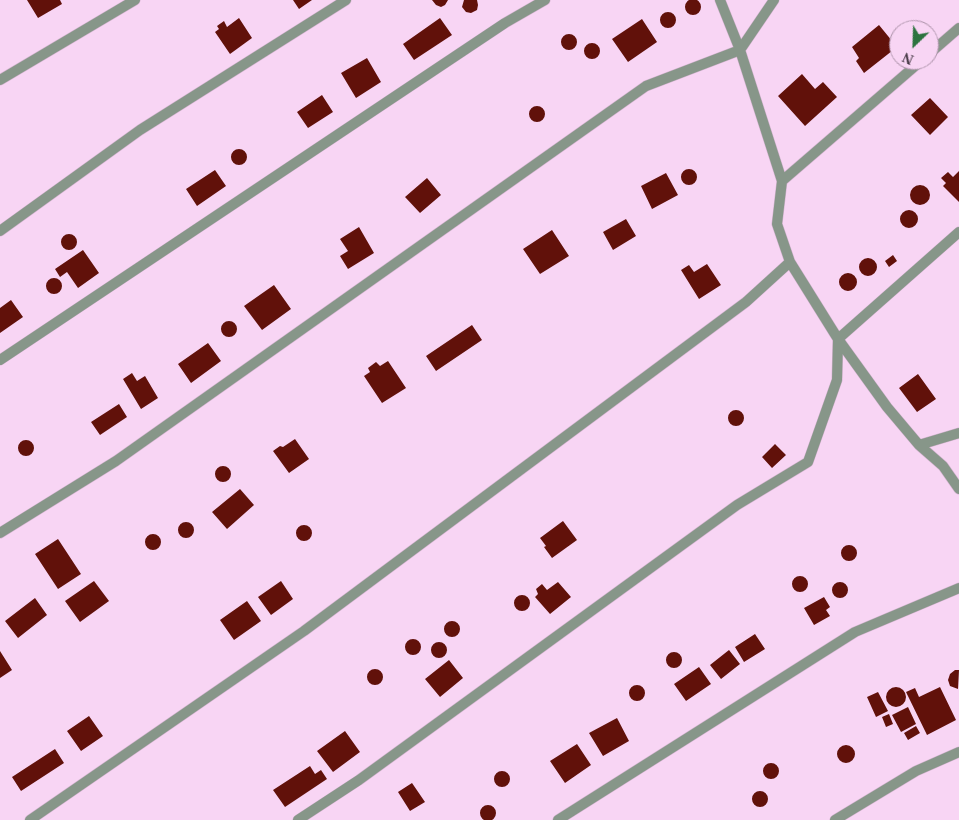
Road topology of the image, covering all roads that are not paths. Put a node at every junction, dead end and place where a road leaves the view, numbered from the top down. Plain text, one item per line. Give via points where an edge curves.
1 (135, 0) edge
2 (346, 0) edge
3 (545, 0) edge
4 (720, 0) edge
5 (774, 0) edge
6 (959, 28) edge
7 (939, 45) edge
8 (740, 50) junction
9 (910, 70) edge
10 (0, 80) edge
11 (782, 180) junction
12 (0, 231) edge
13 (959, 232) edge
14 (790, 262) junction
15 (838, 339) junction
16 (0, 360) edge
17 (959, 433) edge
18 (919, 444) junction
19 (959, 489) edge
20 (0, 533) edge
21 (959, 588) edge
22 (959, 752) edge
23 (30, 820) edge
24 (298, 820) edge
25 (558, 820) edge
26 (835, 820) edge

1 - 10 street
2 - 12 street via 140,130
3 - 16 street
4 - 8 street
5 - 8 street
6 - 7 street
8 - 11 street
8 - 20 street via 646,86 116,461
9 - 11 street
11 - 14 street via 777,224
13 - 15 street
14 - 15 street
14 - 23 street via 746,302 304,631
15 - 18 street via 887,407
15 - 24 street via 837,380 808,462 737,505 359,780
17 - 18 street
18 - 19 street via 943,466
21 - 25 street via 855,632
22 - 26 street via 916,771

